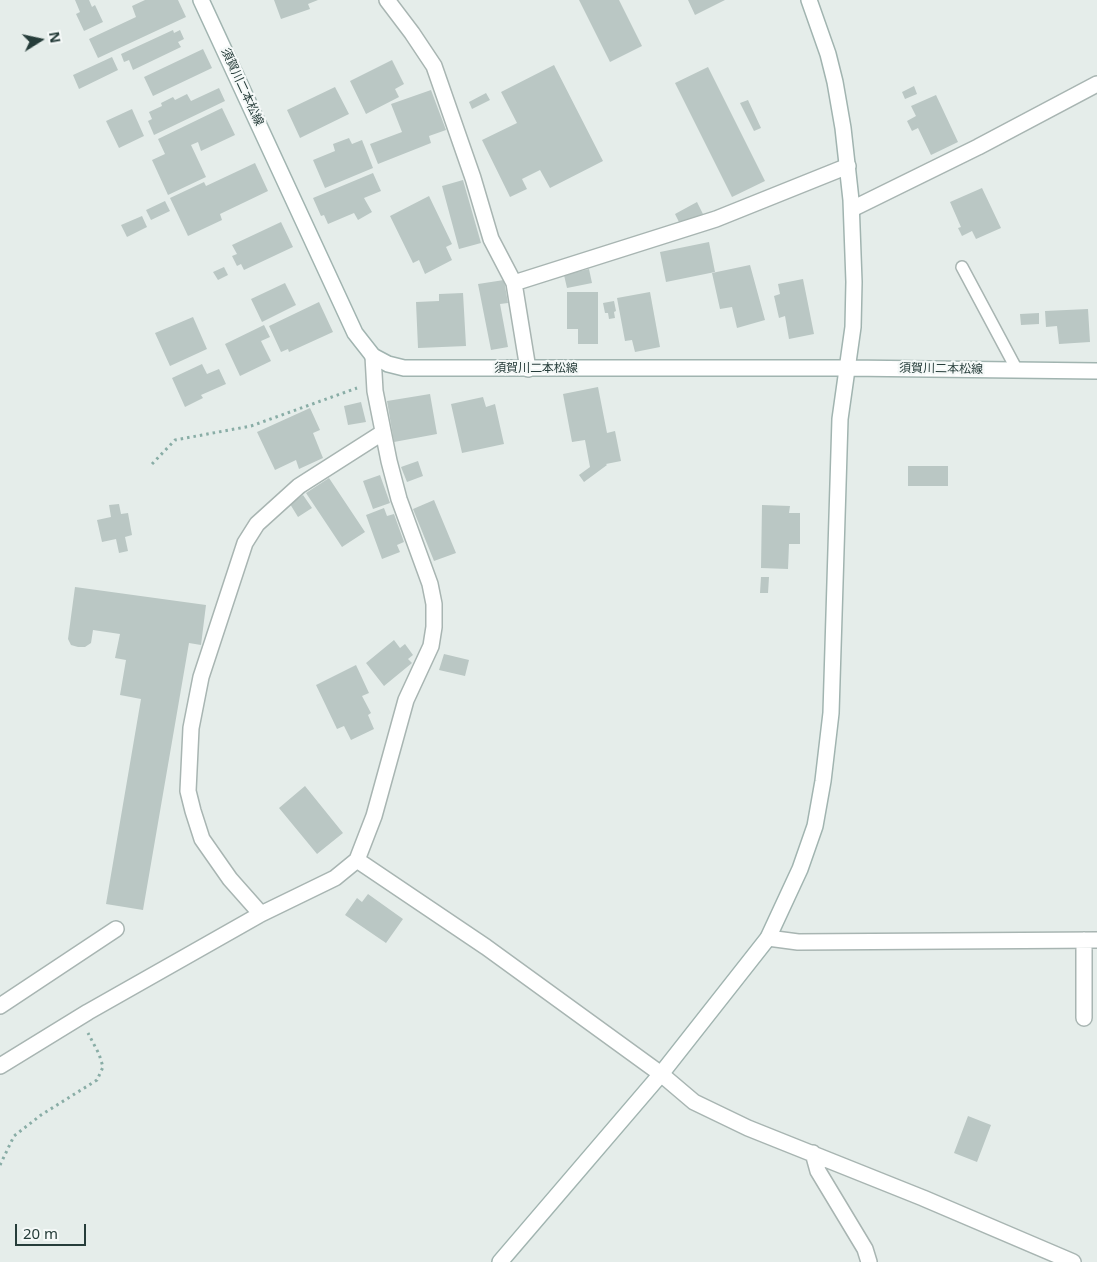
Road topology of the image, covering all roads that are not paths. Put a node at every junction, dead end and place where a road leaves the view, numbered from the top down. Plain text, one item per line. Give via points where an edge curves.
1 (201, 0) edge
2 (808, 0) edge
3 (393, 2) edge
4 (1097, 84) edge
5 (848, 166) junction
6 (852, 209) junction
7 (962, 267) dead end
8 (514, 283) junction
9 (373, 356) junction
10 (847, 368) junction
11 (528, 369) junction
12 (1017, 370) junction
13 (1097, 371) edge
14 (382, 433) junction
15 (357, 860) junction
16 (261, 914) junction
17 (116, 929) dead end
18 (768, 938) junction
19 (1090, 940) edge
20 (0, 1006) edge
21 (1084, 1018) dead end
22 (0, 1066) edge
23 (661, 1074) junction
24 (813, 1153) junction
25 (500, 1262) edge
26 (869, 1262) edge
27 (1073, 1262) edge

1 - 9 street, 須賀川二本松線 via 355,333
2 - 5 street via 835,82
3 - 8 street via 434,66 491,239
4 - 6 street
5 - 6 street
5 - 8 street via 716,219
6 - 10 street via 854,282
7 - 12 lane
8 - 11 street
9 - 11 street, 須賀川二本松線 via 404,368
9 - 14 street
10 - 11 street, 須賀川二本松線
10 - 12 street, 須賀川二本松線
10 - 18 street via 840,419 831,712 823,781 815,826 800,869
12 - 13 street, 須賀川二本松線
14 - 15 street via 399,498 430,584 434,627 431,646 406,700 374,816
14 - 16 street via 299,486 257,524 245,543 201,677 190,728 188,791 193,811 202,839 230,879
15 - 16 street via 335,878
15 - 23 street via 486,947
16 - 22 street via 79,1017
17 - 20 street
18 - 19 street via 798,942
18 - 23 street
19 - 21 street
23 - 24 street via 694,1102 719,1115
23 - 25 street
24 - 26 street via 818,1171 865,1249
24 - 27 street

